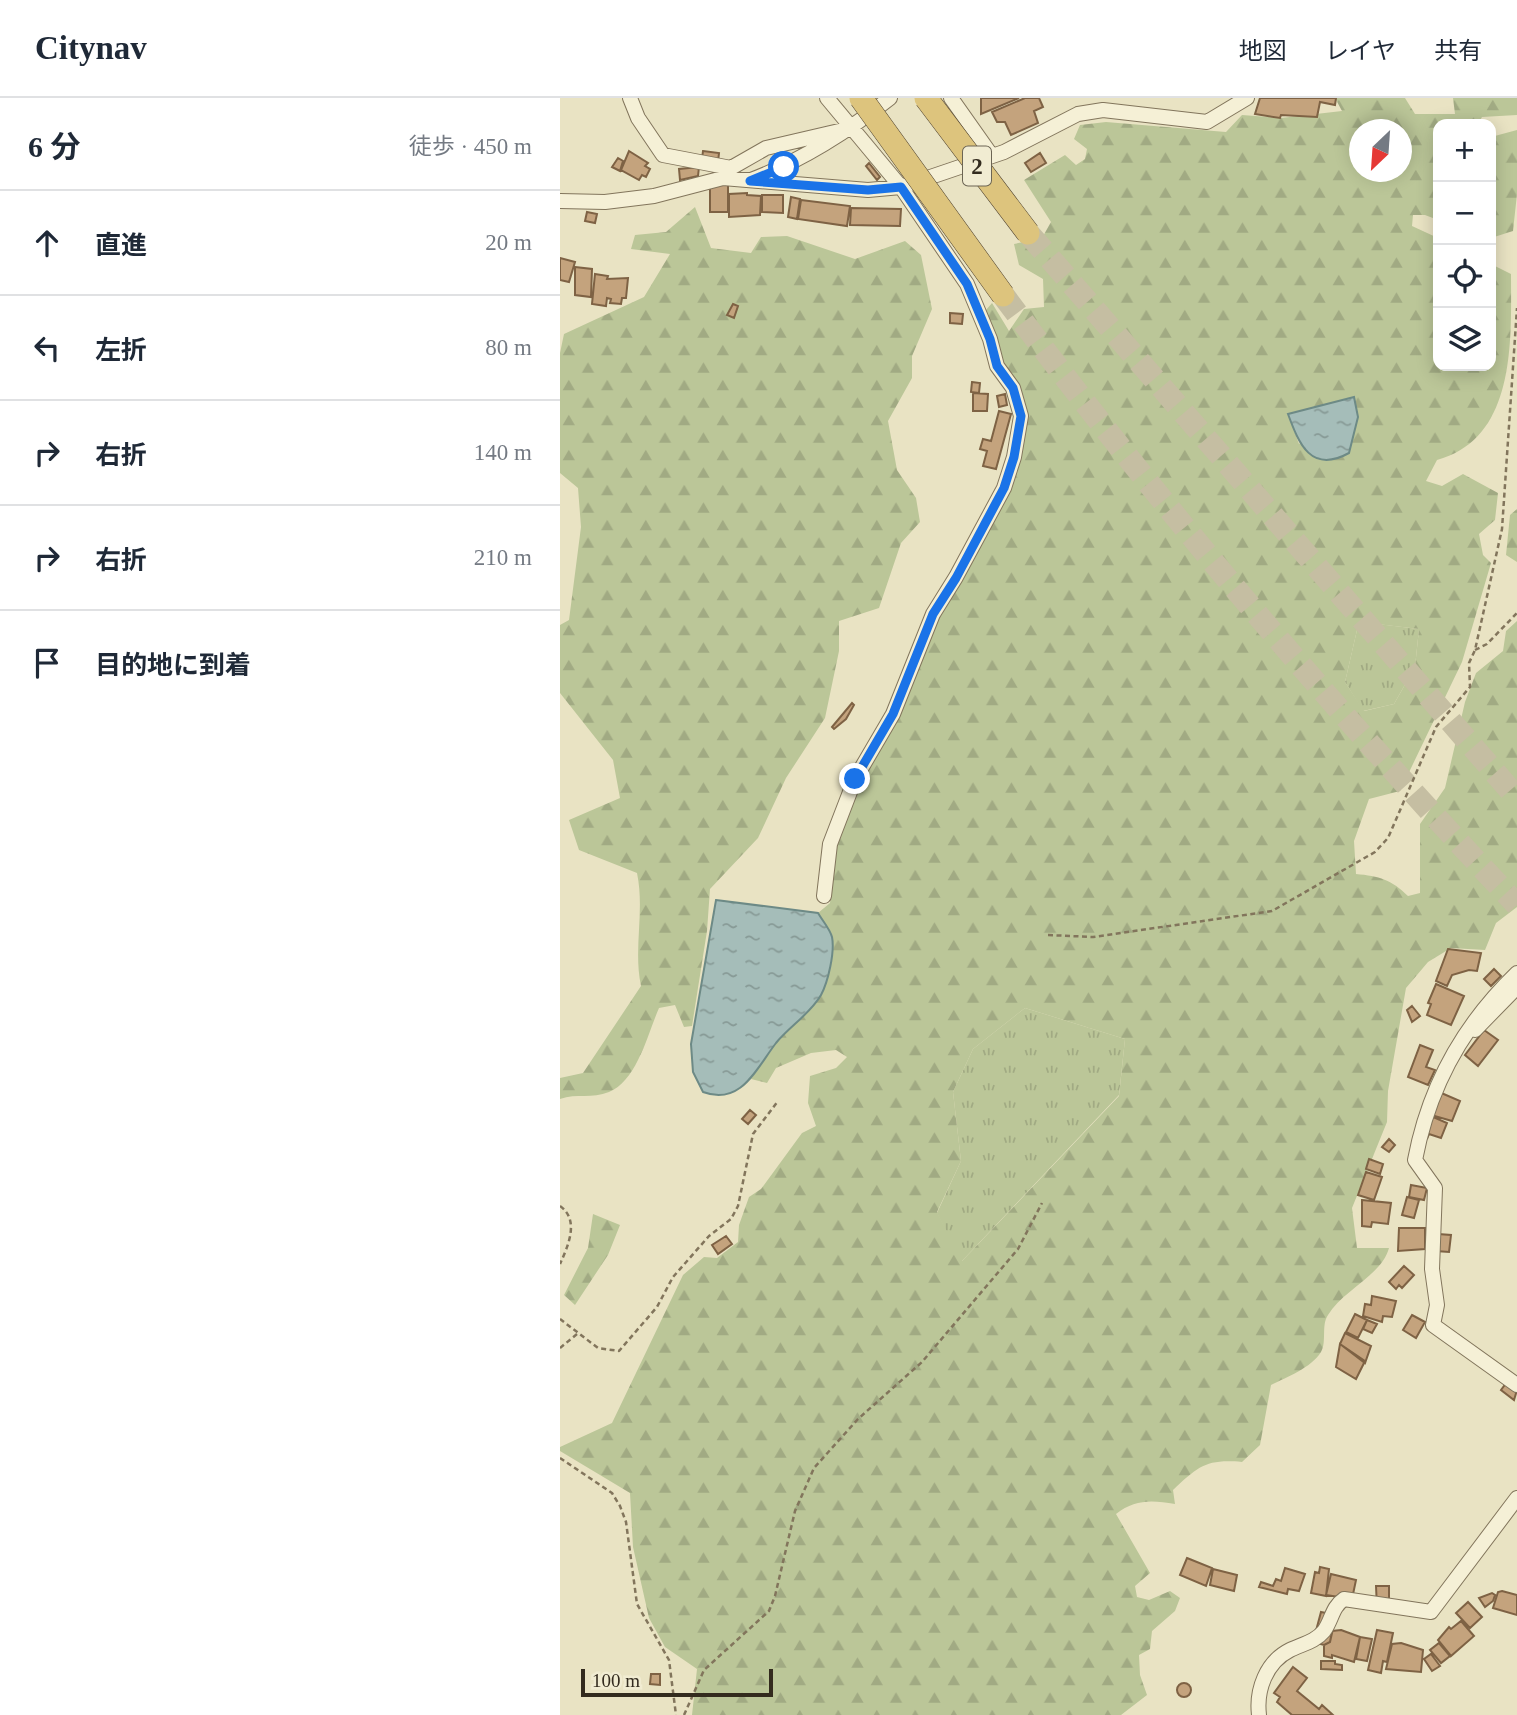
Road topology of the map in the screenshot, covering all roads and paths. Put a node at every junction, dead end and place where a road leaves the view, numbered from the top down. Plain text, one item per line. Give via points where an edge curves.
1 (630, 98) edge
2 (827, 98) edge
3 (853, 98) edge
4 (861, 98) edge
5 (890, 98) edge
6 (926, 98) edge
7 (951, 98) edge
8 (1247, 98) edge
9 (852, 128) junction
10 (992, 156) junction
11 (904, 157) junction
12 (750, 181) junction
13 (901, 187) junction
14 (560, 201) edge
15 (1028, 233) tunnel mouth
16 (1003, 295) tunnel mouth
17 (1517, 308) edge
18 (1517, 614) edge
19 (1475, 650) junction
20 (824, 897) dead end
21 (1048, 935) dead end
22 (1517, 973) edge
23 (1517, 987) edge
24 (1473, 1028) junction
25 (778, 1101) dead end
26 (1042, 1203) dead end
27 (560, 1206) edge
28 (560, 1264) edge
29 (560, 1319) edge
30 (577, 1334) junction
31 (560, 1348) edge
32 (1517, 1385) edge
33 (560, 1458) edge
34 (1517, 1498) edge
35 (676, 1715) edge
36 (684, 1715) edge
37 (1259, 1715) edge

1 - 9 street via 663,155 731,169 766,148
2 - 9 street
3 - 11 highway, bridge
4 - 11 highway, 2, bridge
5 - 9 street
6 - 15 highway, 2, bridge
7 - 10 street
8 - 10 street via 1208,122 1103,110 1077,114
9 - 12 street
9 - 13 street
10 - 13 street
11 - 16 highway, 2, bridge
12 - 13 street via 868,190
12 - 14 street via 723,178 654,196
13 - 20 street via 967,284 1021,416 1004,488 933,614 893,714 855,779 830,844
17 - 19 path via 1502,529
18 - 19 path
19 - 21 path via 1469,663 1469,687 1436,727 1388,838 1375,852 1272,911 1093,937
22 - 24 street via 1486,1003
23 - 24 street
24 - 32 street via 1453,1050 1421,1127 1415,1160 1435,1188 1432,1269 1437,1305 1433,1325
25 - 30 path via 753,1134 738,1206 731,1219 709,1236 673,1277 642,1325 619,1351 598,1348
26 - 36 path via 1018,1249 922,1362 858,1419 814,1468 795,1511 769,1611 704,1670
27 - 28 path via 567,1211 572,1227
29 - 30 path
30 - 31 path
33 - 35 path via 612,1493 620,1506 638,1604 669,1660
34 - 37 street via 1431,1612 1344,1599 1336,1605 1324,1631 1276,1659 1257,1700

